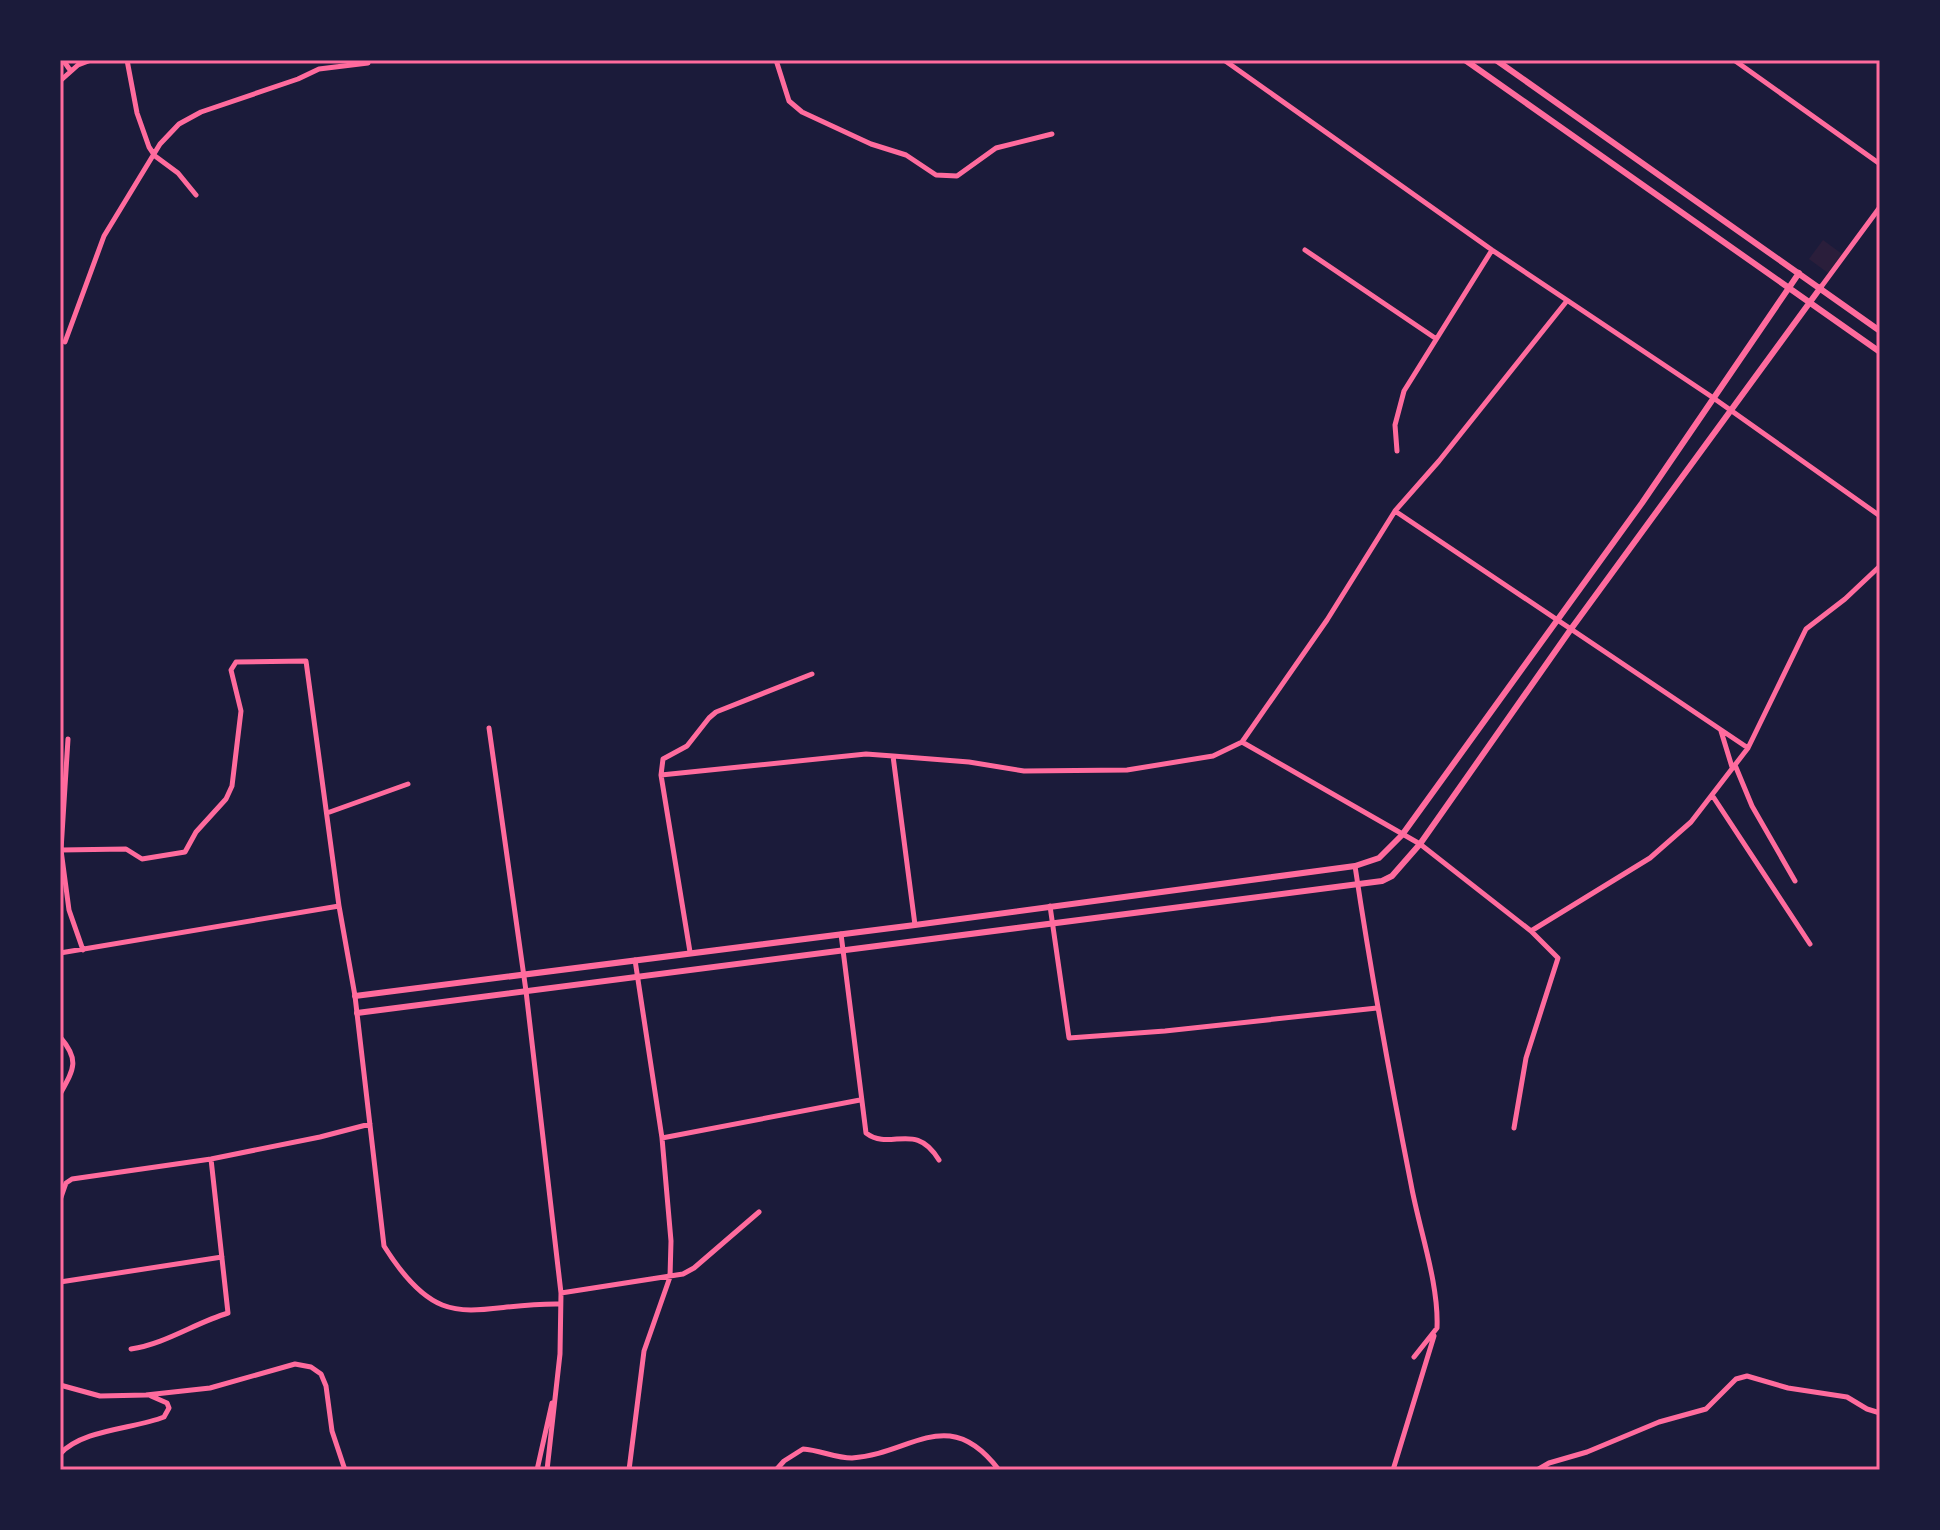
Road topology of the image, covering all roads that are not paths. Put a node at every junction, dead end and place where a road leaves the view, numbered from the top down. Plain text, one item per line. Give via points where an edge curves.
1 (63, 60) edge
2 (91, 60) edge
3 (127, 60) edge
4 (776, 60) edge
5 (1224, 60) edge
6 (1465, 60) edge
7 (1496, 60) edge
8 (1734, 60) edge
9 (368, 63) dead end
10 (70, 70) junction
11 (60, 81) edge
12 (1052, 134) dead end
13 (155, 156) junction
14 (1880, 164) edge
15 (196, 195) dead end
16 (1880, 207) edge
17 (1305, 250) dead end
18 (1492, 250) junction
19 (1799, 273) junction
20 (1789, 286) junction
21 (1821, 287) junction
22 (1566, 302) junction
23 (1809, 302) junction
24 (1880, 331) edge
25 (1435, 338) junction
26 (65, 342) dead end
27 (1880, 352) edge
28 (1712, 397) junction
29 (1730, 410) junction
30 (1397, 451) dead end
31 (1395, 511) junction
32 (1880, 516) edge
33 (1880, 566) edge
34 (1558, 621) junction
35 (1571, 629) junction
36 (812, 674) dead end
37 (489, 728) dead end
38 (1721, 730) junction
39 (68, 739) dead end
40 (1242, 742) junction
41 (1748, 748) junction
42 (893, 756) junction
43 (1734, 766) junction
44 (661, 775) junction
45 (408, 784) dead end
46 (1712, 795) junction
47 (327, 813) junction
48 (1402, 835) junction
49 (1420, 844) junction
50 (61, 850) edge
51 (1355, 866) junction
52 (1795, 881) dead end
53 (1357, 884) junction
54 (339, 906) junction
55 (1050, 906) junction
56 (1053, 923) junction
57 (915, 925) junction
58 (1531, 931) junction
59 (841, 934) junction
60 (1810, 944) dead end
61 (83, 950) junction
62 (843, 951) junction
63 (690, 952) junction
64 (60, 953) edge
65 (635, 960) junction
66 (524, 975) junction
67 (638, 976) junction
68 (526, 991) junction
69 (355, 996) junction
70 (1377, 1008) junction
71 (357, 1013) junction
72 (60, 1037) edge
73 (60, 1094) edge
74 (860, 1100) junction
75 (370, 1124) junction
76 (1514, 1128) dead end
77 (662, 1138) junction
78 (211, 1159) junction
79 (939, 1160) dead end
80 (60, 1200) edge
81 (759, 1212) dead end
82 (222, 1257) junction
83 (670, 1277) junction
84 (60, 1282) edge
85 (561, 1293) junction
86 (561, 1304) junction
87 (1437, 1328) junction
88 (131, 1349) dead end
89 (1414, 1357) dead end
90 (557, 1379) junction
91 (60, 1385) edge
92 (146, 1395) junction
93 (1880, 1413) edge
94 (60, 1454) edge
95 (345, 1470) edge
96 (537, 1470) edge
97 (547, 1470) edge
98 (629, 1470) edge
99 (776, 1470) edge
100 (999, 1470) edge
101 (1393, 1470) edge
102 (1537, 1470) edge

1 - 10 street
2 - 10 street
3 - 13 street via 137,113
4 - 12 street via 789,101 802,112 906,155 941,176 962,174 996,148
5 - 18 street
6 - 20 street
7 - 19 street
8 - 14 street
9 - 13 street via 319,69 201,112 169,133
10 - 11 street
13 - 15 street
13 - 26 street via 104,236
16 - 21 street
17 - 25 street
18 - 22 street
18 - 25 street
19 - 20 street
19 - 21 street
20 - 23 street
20 - 28 street
21 - 23 street
21 - 24 street
22 - 28 street
22 - 31 street
23 - 27 street
23 - 29 street
25 - 30 street via 1404,391 1395,425
28 - 29 street
28 - 34 street
29 - 32 street
29 - 35 street
31 - 34 street
31 - 40 street
33 - 41 street via 1806,629
34 - 35 street
34 - 48 street
35 - 38 street
35 - 49 street
36 - 44 street via 716,712 687,746 663,759
37 - 66 street
38 - 41 street
38 - 43 street
39 - 50 street
40 - 42 street via 1213,756 1127,770 1024,771
40 - 48 street
41 - 43 street
42 - 44 street via 866,754
42 - 57 street
43 - 46 street
43 - 52 street
44 - 63 street
45 - 47 street
46 - 58 street via 1650,858
46 - 60 street
47 - 50 street via 308,663 236,662 231,670 241,711 232,786 185,852 142,859 126,849
47 - 54 street
48 - 49 street
48 - 51 street via 1379,858
49 - 53 street via 1392,876
49 - 58 street
50 - 61 street via 69,910
51 - 53 street
51 - 55 street
53 - 56 street
53 - 70 street
54 - 61 street
54 - 69 street
55 - 56 street
55 - 57 street
56 - 62 street
56 - 70 street via 1069,1038
57 - 59 street
58 - 76 street via 1558,958 1529,1047
59 - 62 street
59 - 63 street
61 - 64 street
62 - 67 street
62 - 74 street
63 - 65 street
65 - 66 street
65 - 67 street
66 - 68 street
66 - 69 street
67 - 68 street
67 - 77 street
68 - 71 street
68 - 85 street
69 - 71 street
70 - 87 street via 1436,1293
71 - 75 street
72 - 73 street via 73,1053 74,1065
74 - 77 street
74 - 79 street via 863,1125 871,1136 920,1140
75 - 78 street
75 - 86 street via 384,1246 397,1267 434,1303 480,1311
77 - 83 street
78 - 80 street via 72,1179
78 - 82 street
81 - 83 street via 694,1268
82 - 84 street
82 - 88 street via 228,1313 154,1345
83 - 85 street
83 - 98 street via 644,1351
85 - 86 street
86 - 90 street
87 - 89 street
87 - 101 street
90 - 96 street
90 - 97 street
91 - 92 street via 100,1396
92 - 94 street via 167,1403 164,1417 82,1440
92 - 95 street via 210,1388 295,1364 311,1367 326,1386 332,1431
93 - 102 street via 1847,1397 1747,1376 1736,1379 1706,1409
99 - 100 street via 803,1449 850,1458 932,1435 970,1444

